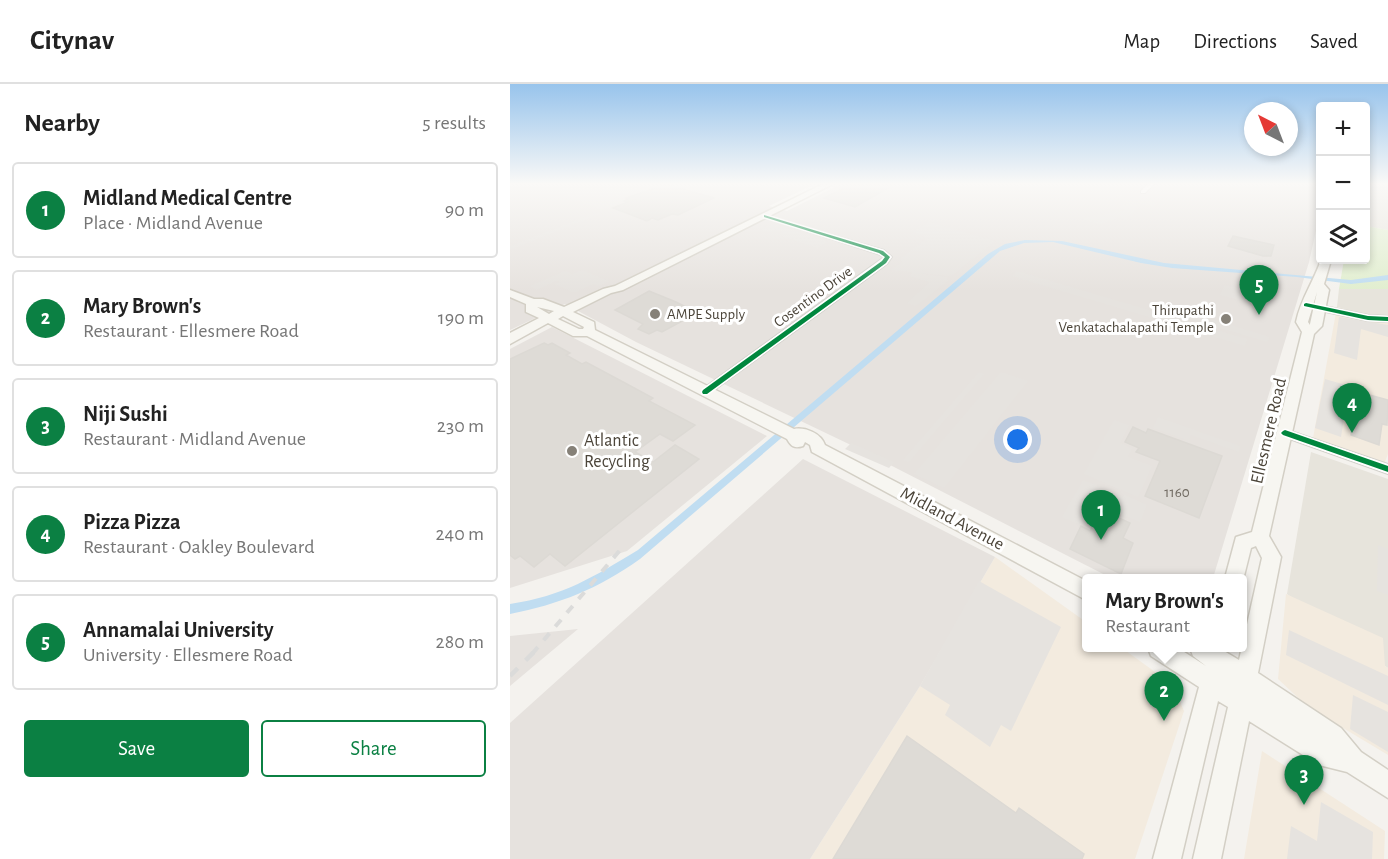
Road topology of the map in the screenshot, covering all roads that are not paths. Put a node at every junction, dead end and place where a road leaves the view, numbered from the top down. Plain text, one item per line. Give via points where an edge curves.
1 (757, 220) edge
2 (778, 220) edge
3 (1325, 264) edge
4 (1318, 285) junction
5 (510, 293) edge
6 (1306, 305) junction
7 (1320, 308) junction
8 (561, 317) junction
9 (1388, 319) edge
10 (1308, 333) junction
11 (510, 341) edge
12 (705, 392) junction
13 (1284, 433) junction
14 (1388, 469) edge
15 (1260, 537) junction
16 (1236, 574) edge
17 (1082, 589) edge
18 (1165, 652) edge
19 (1213, 652) edge
20 (1214, 652) edge
21 (1211, 681) junction
22 (1244, 688) junction
23 (1388, 785) edge
24 (1167, 859) edge
25 (1207, 859) edge

1 - 8 main road via 619,288 615,295
2 - 12 street, Cosentino Drive via 888,257
3 - 4 main road
4 - 6 main road via 1312,288
4 - 7 main road via 1323,290
5 - 8 main road, Midland Avenue via 532,303 530,309
6 - 7 street
6 - 10 main road, Ellesmere Road via 1302,322
7 - 9 street
7 - 10 main road, Ellesmere Road via 1316,326
8 - 11 main road
8 - 12 main road, Midland Avenue via 577,333 589,332
10 - 13 main road, Ellesmere Road
12 - 17 main road, Midland Avenue
13 - 14 street
13 - 15 main road, Ellesmere Road
15 - 16 main road via 1243,543
15 - 22 main road via 1272,557
18 - 21 main road
19 - 21 main road
20 - 22 main road
21 - 22 main road
21 - 24 main road
22 - 23 main road via 1271,722 1328,756 1353,761
22 - 25 main road

